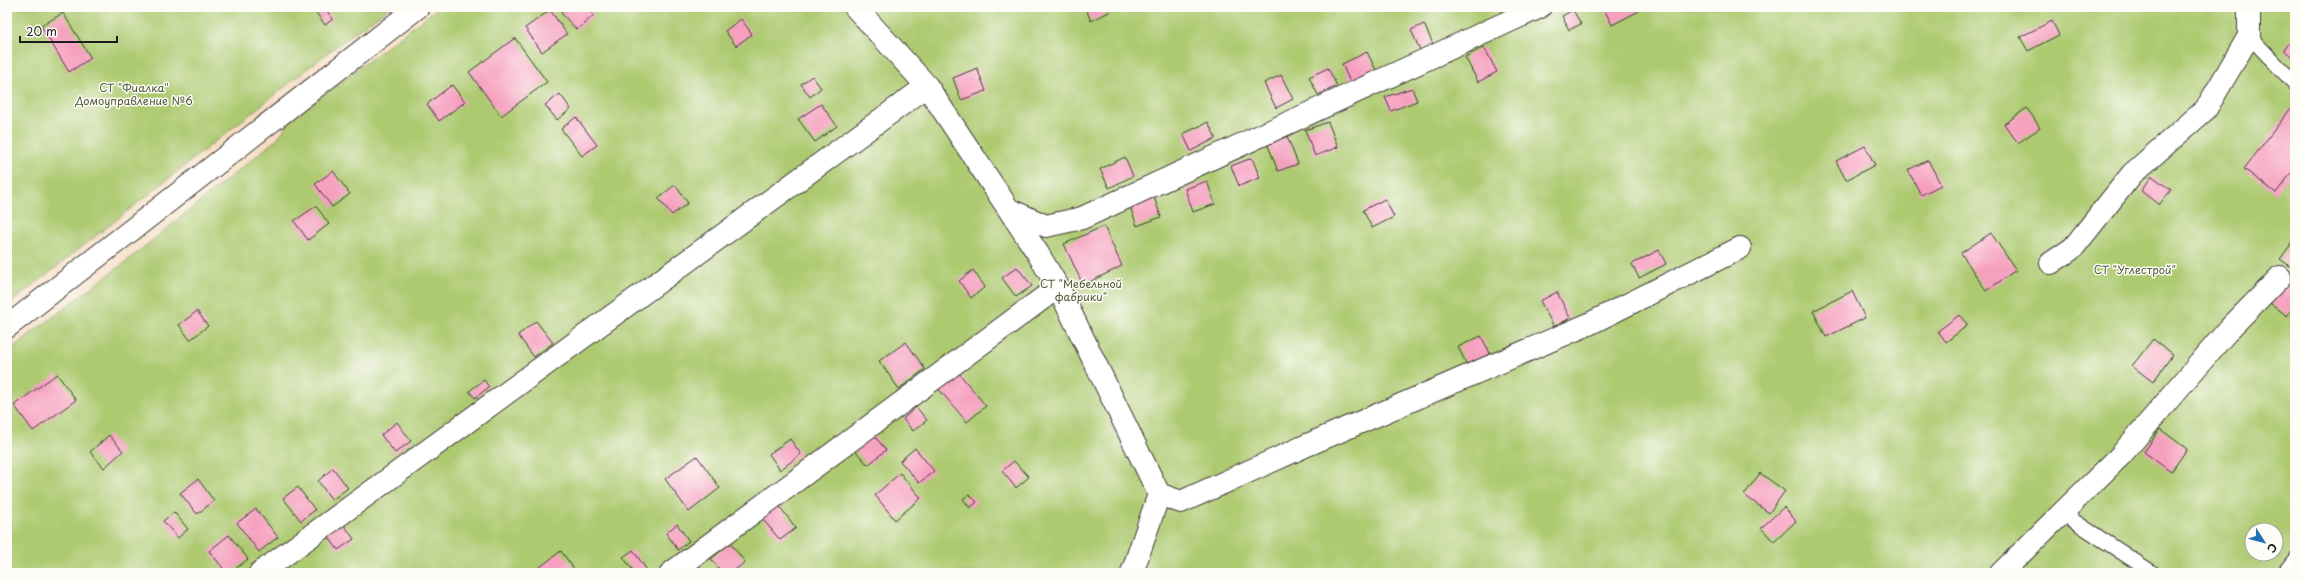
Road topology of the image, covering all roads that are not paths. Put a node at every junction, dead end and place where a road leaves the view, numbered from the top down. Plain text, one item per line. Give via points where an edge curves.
1 (418, 7) edge
2 (855, 7) edge
3 (1540, 7) edge
4 (2249, 7) edge
5 (2249, 36) junction
6 (2295, 84) edge
7 (926, 86) junction
8 (1010, 210) junction
9 (1740, 248) dead end
10 (2051, 263) dead end
11 (2280, 277) dead end
12 (1058, 287) junction
13 (7, 327) edge
14 (1160, 494) junction
15 (2062, 513) junction
16 (2295, 559) edge
17 (260, 573) edge
18 (671, 573) edge
19 (1132, 573) edge
20 (2001, 573) edge
21 (2153, 573) edge
22 (2284, 573) edge

1 - 13 street
2 - 7 street
3 - 8 street via 1082,218 1046,226
4 - 5 street
5 - 6 lane
5 - 10 street via 2206,109 2132,174 2073,248
7 - 8 street
7 - 17 street
8 - 12 street
9 - 14 street via 1589,324 1181,502
11 - 15 street via 2230,328 2121,455
12 - 14 street
12 - 18 street
14 - 19 street
15 - 20 street
15 - 21 lane
16 - 22 lane

